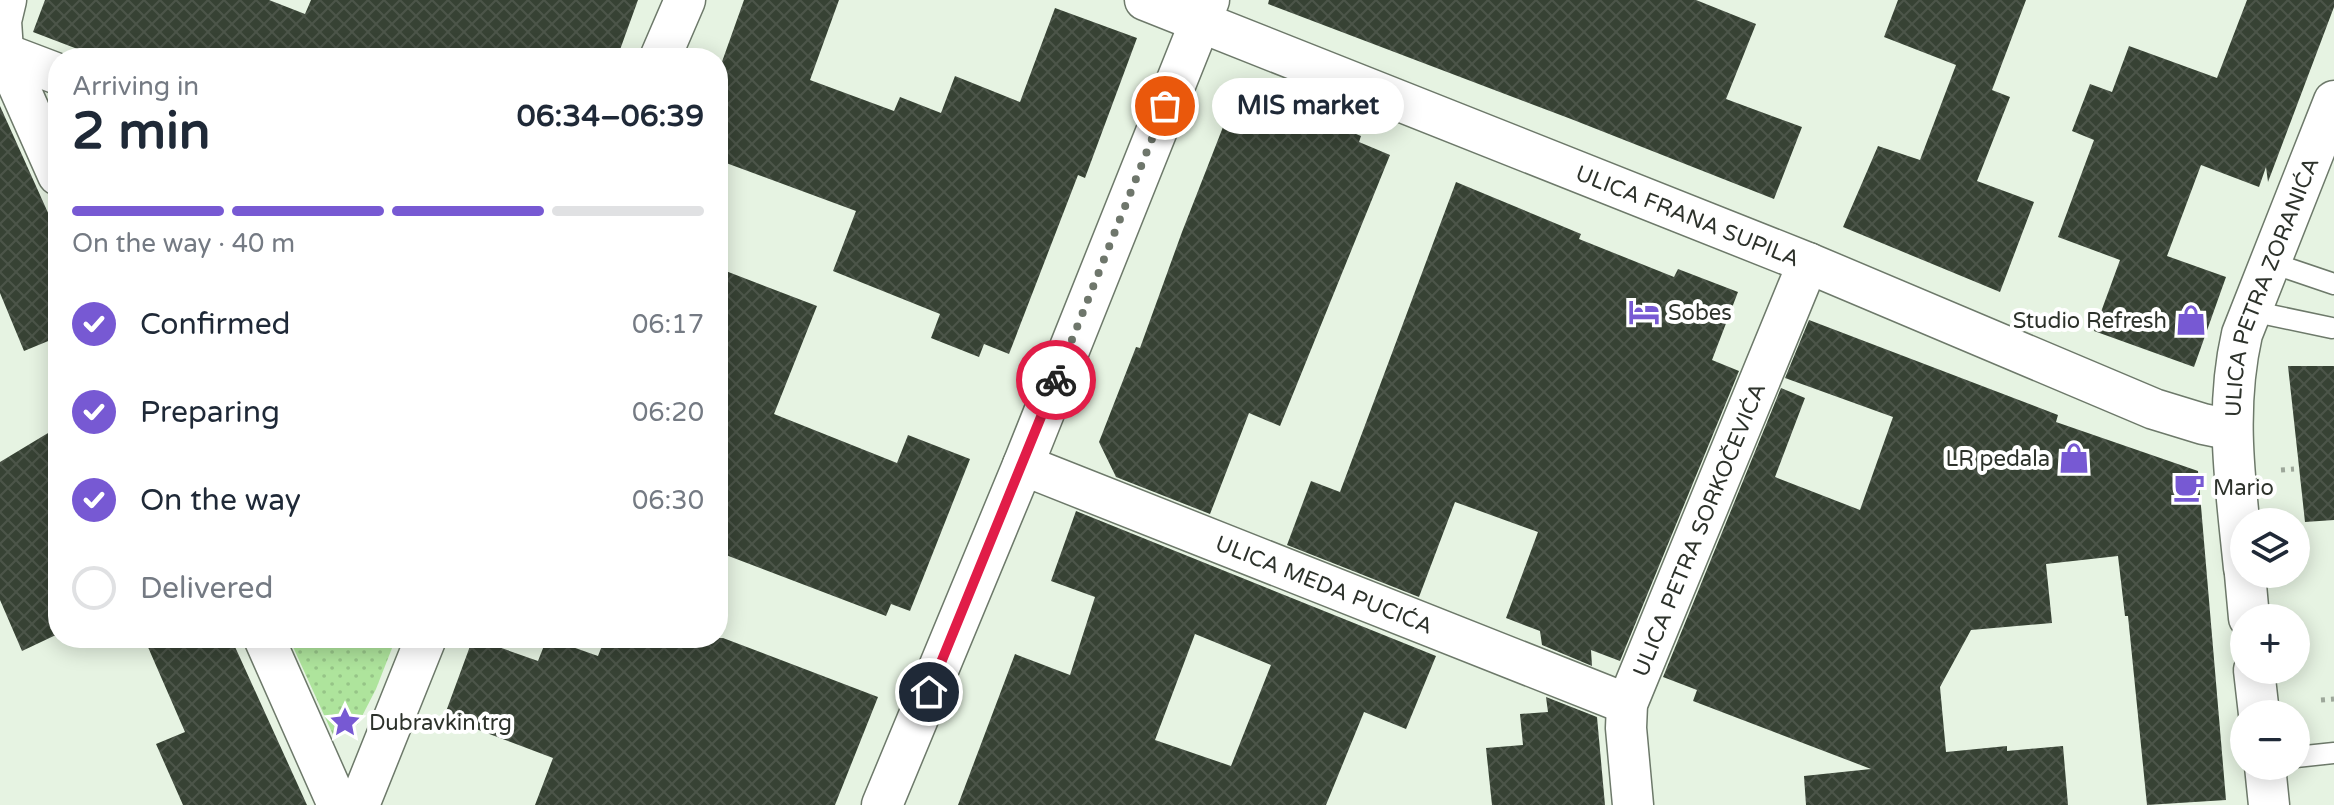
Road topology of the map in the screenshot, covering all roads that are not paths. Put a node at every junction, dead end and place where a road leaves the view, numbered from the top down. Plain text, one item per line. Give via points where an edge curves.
1 (6, 0) edge
2 (685, 0) edge
3 (1145, 0) edge
4 (1204, 11) edge
5 (664, 48) edge
6 (2, 52) edge
7 (48, 70) edge
8 (2334, 101) edge
9 (48, 153) edge
10 (2269, 262) junction
11 (1808, 263) junction
12 (2334, 284) edge
13 (2251, 311) junction
14 (2332, 328) edge
15 (2232, 430) junction
16 (1023, 465) junction
17 (2239, 508) edge
18 (268, 648) edge
19 (422, 648) edge
20 (1627, 704) junction
21 (2334, 753) edge
22 (2310, 756) edge
23 (2266, 780) edge
24 (338, 805) edge
25 (359, 805) edge
26 (882, 805) edge
27 (1633, 805) edge
28 (2269, 805) edge

1 - 6 street
2 - 5 street
3 - 4 street, ULICA FRANA SUPILA
4 - 11 street, ULICA FRANA SUPILA
4 - 16 street
6 - 7 street
6 - 9 street
8 - 10 street, ULICA PETRA ZORANIĆA
10 - 12 lane
10 - 13 street, ULICA PETRA ZORANIĆA
11 - 15 street, ULICA FRANA SUPILA via 2154,409
11 - 20 street, ULICA PETRA SORKOČEVIĆA
13 - 14 lane
13 - 15 street, ULICA PETRA ZORANIĆA via 2234,371
15 - 17 street, ULICA PETRA ZORANIĆA
16 - 20 street, ULICA MEDA PUCIĆA
16 - 26 street
18 - 24 street
19 - 25 street
20 - 27 street, ULICA PETRA SORKOČEVIĆA
21 - 22 lane
23 - 28 street

